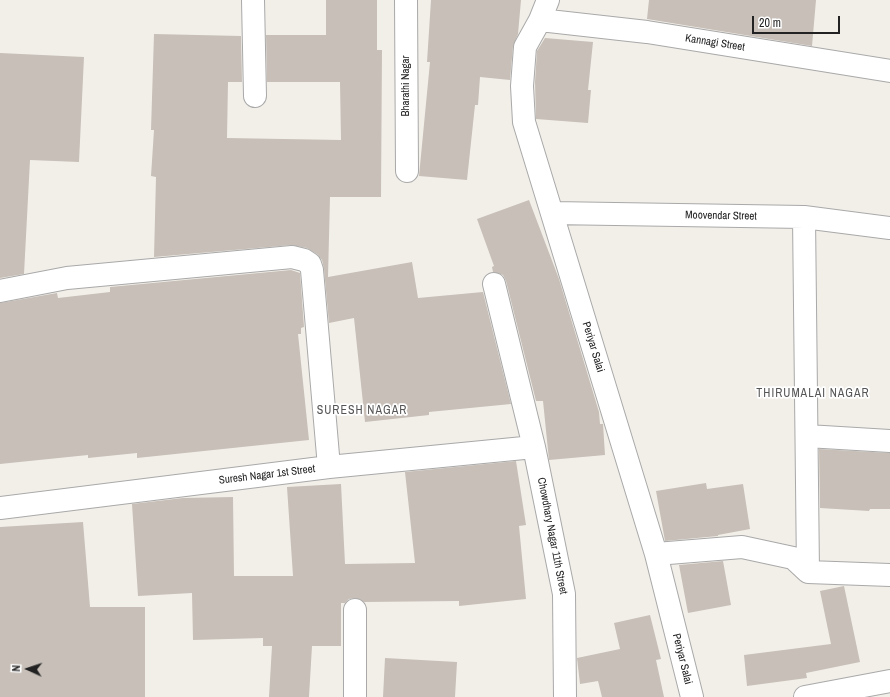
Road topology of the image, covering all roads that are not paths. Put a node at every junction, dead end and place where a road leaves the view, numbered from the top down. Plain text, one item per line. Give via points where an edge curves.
1 (253, 0) edge
2 (406, 0) edge
3 (548, 0) edge
4 (540, 20) junction
5 (890, 72) edge
6 (255, 96) dead end
7 (407, 171) dead end
8 (552, 213) junction
9 (804, 217) junction
10 (890, 228) edge
11 (494, 284) dead end
12 (0, 290) edge
13 (808, 436) junction
14 (890, 440) edge
15 (534, 447) junction
16 (329, 467) junction
17 (0, 508) edge
18 (656, 554) junction
19 (808, 572) junction
20 (890, 575) edge
21 (355, 610) dead end
22 (890, 681) edge
23 (355, 697) edge
24 (565, 697) edge
25 (692, 697) edge
26 (805, 697) edge

1 - 6 street
2 - 7 street, Bharathi Nagar
3 - 4 street, Periyar Salai
4 - 5 street, Kannagi Street via 646,32
4 - 8 street, Periyar Salai via 525,47 522,86 524,122
8 - 9 street, Moovendar Street
8 - 18 street, Periyar Salai
9 - 10 street, Moovendar Street
9 - 13 street
11 - 15 street, Chowdhary Nagar 11th Street
12 - 16 street via 67,278 292,257 304,260 310,264 312,270
13 - 14 street
13 - 19 street
15 - 16 street, Suresh Nagar 1st Street
15 - 24 street, Chowdhary Nagar 11th Street via 564,594
16 - 17 street, Suresh Nagar 1st Street
18 - 19 street via 742,547 793,558
18 - 25 street, Periyar Salai
19 - 20 street
21 - 23 street
22 - 26 street

